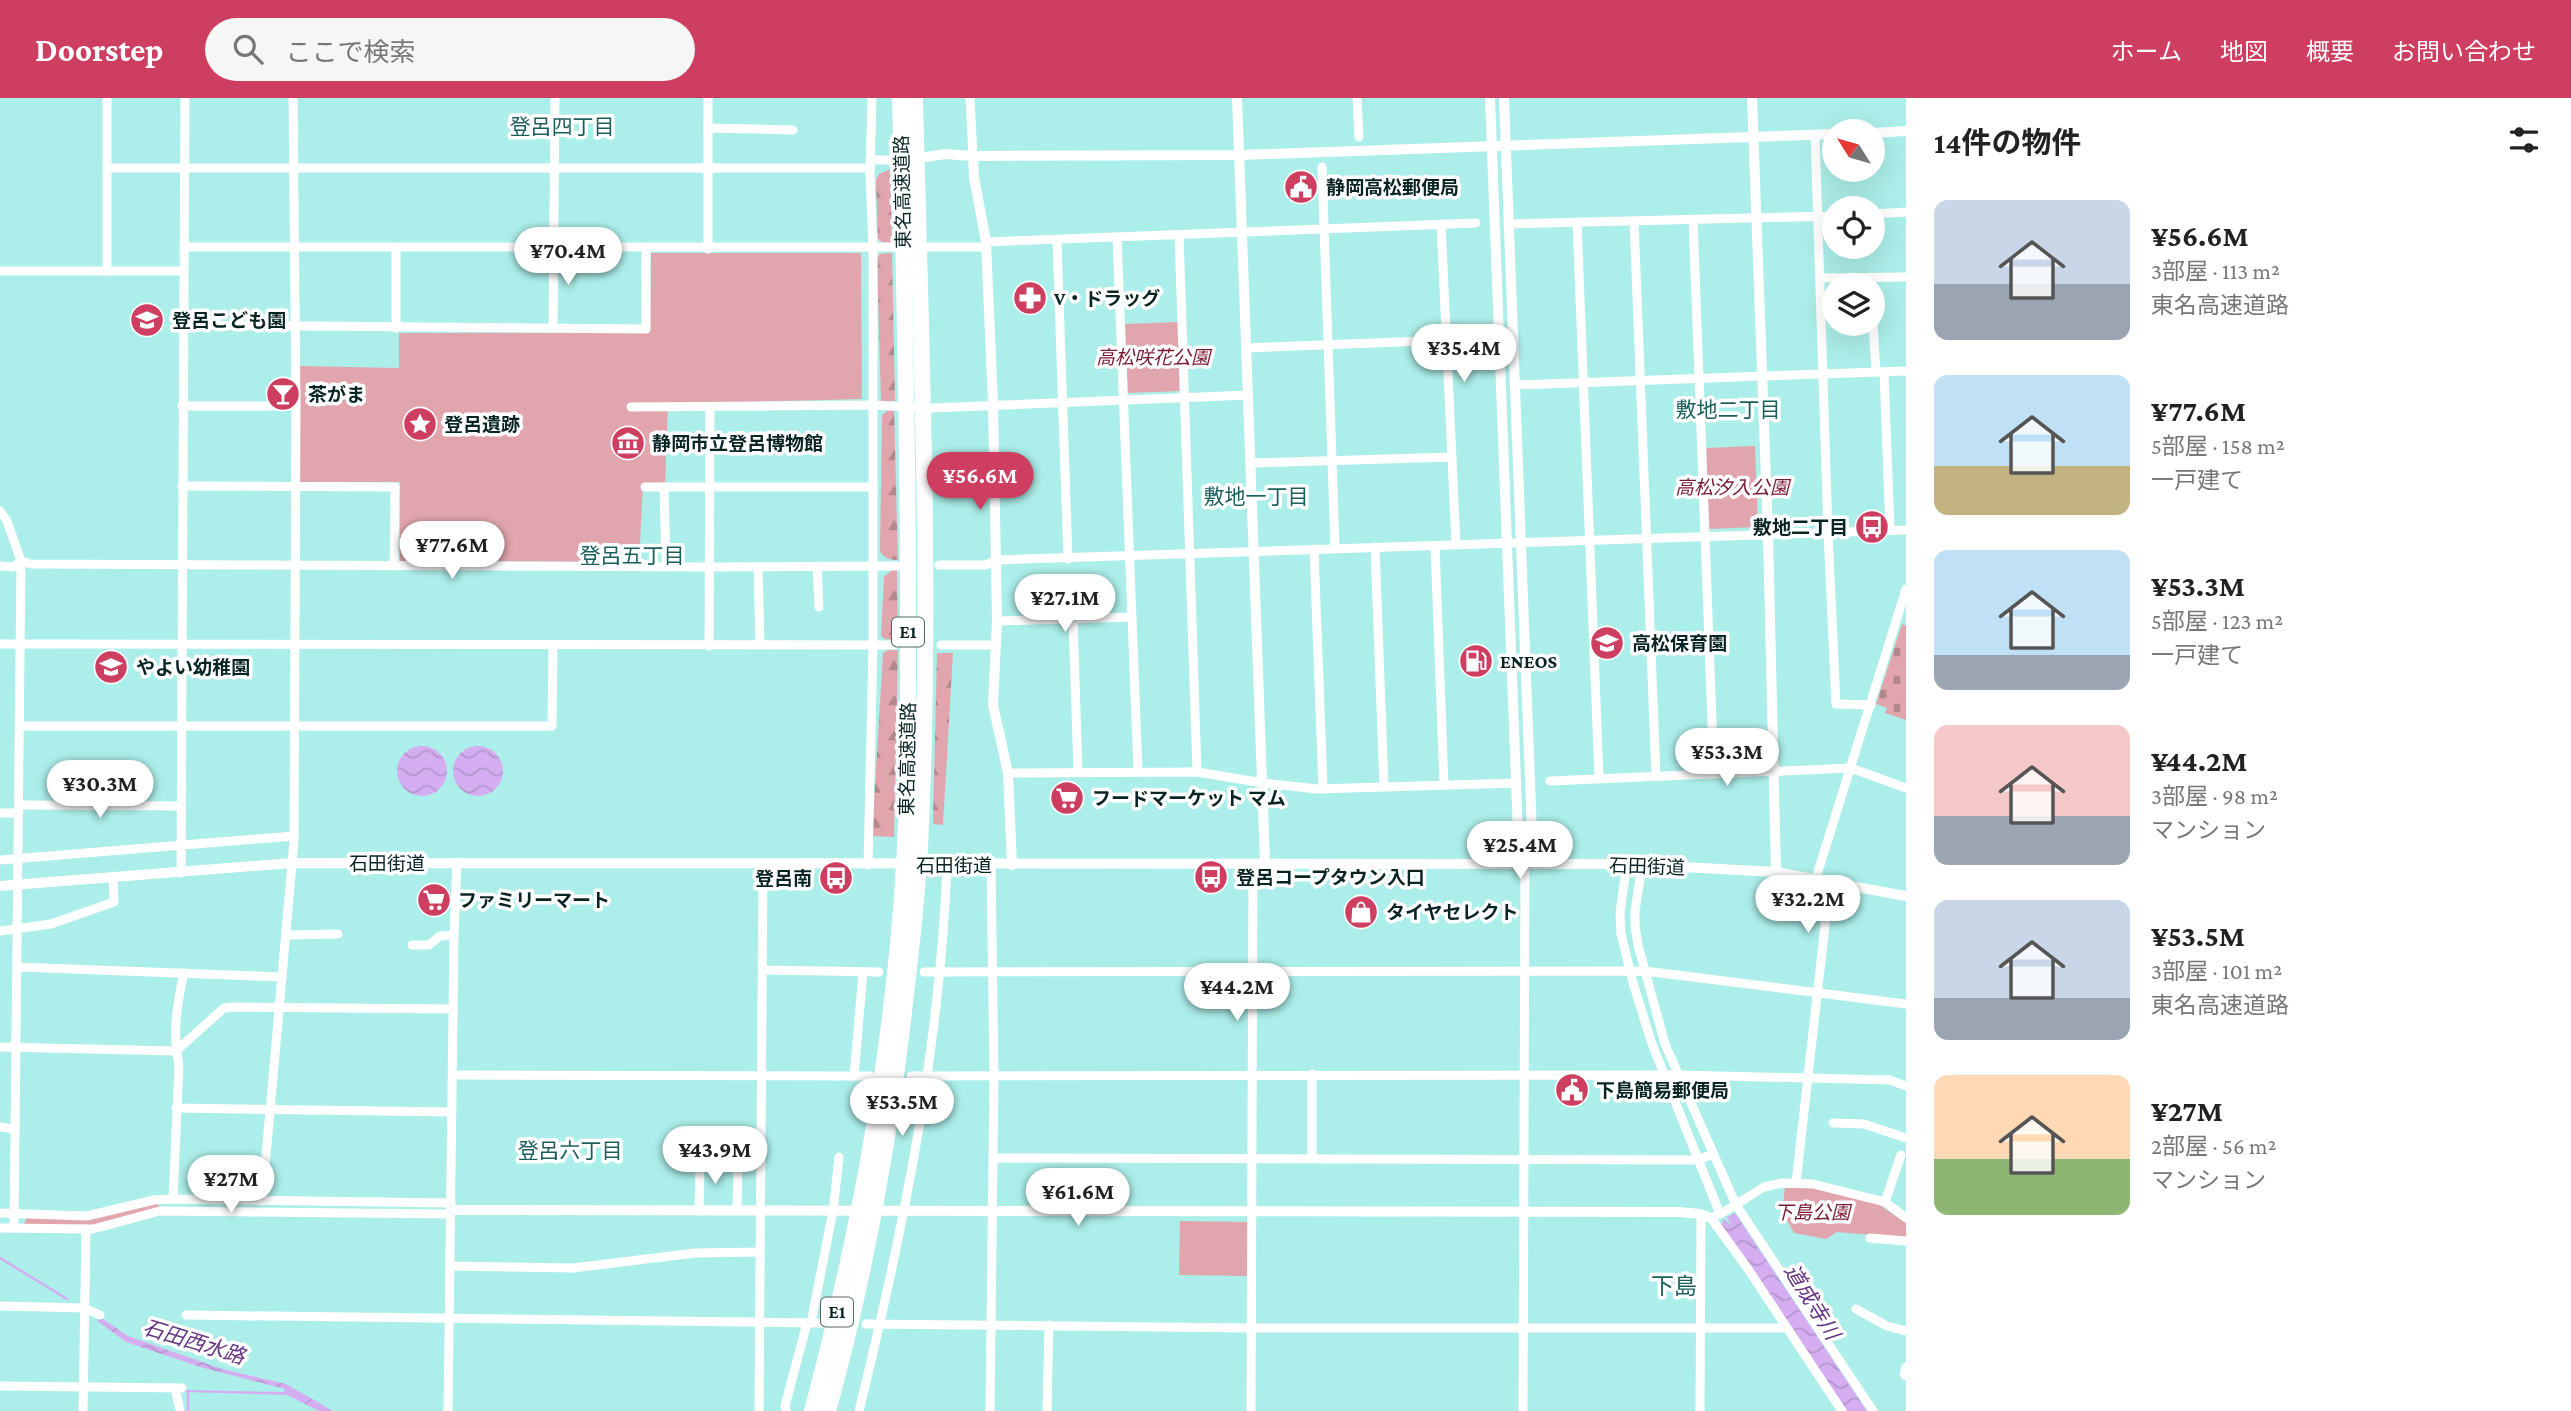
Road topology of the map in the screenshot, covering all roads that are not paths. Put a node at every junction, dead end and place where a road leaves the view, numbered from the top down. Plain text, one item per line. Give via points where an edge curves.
1 (107, 98) edge
2 (185, 98) edge
3 (293, 98) edge
4 (555, 98) edge
5 (708, 98) edge
6 (872, 98) edge
7 (900, 98) edge
8 (915, 98) edge
9 (970, 98) edge
10 (1237, 98) edge
11 (1357, 98) edge
12 (1490, 98) edge
13 (1504, 98) edge
14 (1752, 98) edge
15 (708, 128) junction
16 (793, 130) dead end
17 (1906, 131) edge
18 (1885, 132) edge
19 (1815, 135) junction
20 (1822, 135) edge
21 (1359, 137) dead end
22 (1753, 137) junction
23 (908, 140) junction
24 (1492, 147) junction
25 (1506, 147) junction
26 (1240, 155) junction
27 (973, 156) junction
28 (870, 164) junction
29 (915, 166) junction
30 (184, 167) junction
31 (554, 167) junction
32 (708, 167) junction
33 (1322, 167) dead end
34 (107, 168) junction
35 (294, 168) junction
36 (1906, 212) edge
37 (1885, 213) edge
38 (1817, 216) junction
39 (1822, 216) edge
40 (1755, 218) junction
41 (1693, 219) junction
42 (1634, 221) junction
43 (1577, 222) junction
44 (1476, 223) dead end
45 (1441, 224) junction
46 (1508, 224) junction
47 (1324, 228) junction
48 (1242, 233) junction
49 (1179, 235) junction
50 (1117, 237) junction
51 (1057, 241) junction
52 (986, 245) junction
53 (293, 246) junction
54 (553, 246) junction
55 (184, 247) junction
56 (396, 247) junction
57 (646, 247) junction
58 (873, 248) junction
59 (708, 249) junction
60 (0, 271) edge
61 (107, 271) junction
62 (183, 271) junction
63 (1906, 277) edge
64 (1820, 278) joint
65 (1885, 279) edge
66 (183, 325) junction
67 (294, 327) junction
68 (396, 328) junction
69 (553, 328) junction
70 (1876, 336) edge
71 (1500, 338) junction
72 (1448, 340) junction
73 (1327, 345) junction
74 (1247, 348) junction
75 (1906, 371) edge
76 (1880, 372) junction
77 (1823, 374) junction
78 (1762, 377) junction
79 (1698, 378) junction
80 (1641, 381) junction
81 (1583, 383) junction
82 (1514, 385) junction
83 (1249, 395) junction
84 (1185, 398) junction
85 (1125, 399) junction
86 (1063, 402) junction
87 (993, 404) junction
88 (873, 405) junction
89 (182, 406) junction
90 (296, 406) junction
91 (631, 407) dead end
92 (710, 407) junction
93 (1452, 457) junction
94 (1332, 461) junction
95 (1251, 463) junction
96 (182, 486) junction
97 (873, 486) junction
98 (295, 487) junction
99 (645, 487) dead end
100 (664, 487) junction
101 (708, 487) junction
102 (0, 511) edge
103 (1890, 530) junction
104 (1906, 530) edge
105 (1828, 533) junction
106 (1768, 535) junction
107 (1705, 538) junction
108 (1648, 540) junction
109 (1589, 541) junction
110 (1513, 543) junction
111 (1456, 545) junction
112 (1435, 546) junction
113 (1375, 547) junction
114 (1335, 548) junction
115 (1314, 549) junction
116 (1252, 552) junction
117 (1191, 554) junction
118 (1129, 556) junction
119 (1068, 559) junction
120 (996, 560) junction
121 (21, 561) junction
122 (182, 565) junction
123 (939, 565) dead end
124 (0, 566) edge
125 (293, 566) junction
126 (394, 566) junction
127 (817, 566) junction
128 (873, 566) junction
129 (897, 566) dead end
130 (666, 567) junction
131 (708, 567) junction
132 (758, 567) junction
133 (1906, 589) edge
134 (819, 607) dead end
135 (1132, 617) junction
136 (1073, 619) junction
137 (1901, 620) edge
138 (997, 621) junction
139 (0, 644) edge
140 (20, 644) junction
141 (760, 645) junction
142 (873, 645) junction
143 (895, 645) dead end
144 (941, 645) dead end
145 (996, 645) junction
146 (181, 646) junction
147 (294, 646) junction
148 (553, 646) junction
149 (709, 646) junction
150 (1871, 705) junction
151 (20, 726) junction
152 (181, 726) junction
153 (296, 727) junction
154 (1851, 768) junction
155 (1138, 771) junction
156 (1078, 772) junction
157 (1197, 772) junction
158 (1775, 772) junction
159 (1007, 773) junction
160 (1714, 774) junction
161 (1656, 776) junction
162 (1599, 778) junction
163 (1550, 780) dead end
164 (1263, 783) junction
165 (1517, 783) junction
166 (1444, 785) junction
167 (1384, 787) junction
168 (1906, 788) edge
169 (1322, 789) junction
170 (181, 806) junction
171 (19, 809) junction
172 (0, 813) edge
173 (294, 836) junction
174 (181, 846) junction
175 (19, 858) junction
176 (0, 860) edge
177 (457, 862) junction
178 (292, 863) junction
179 (1252, 863) junction
180 (1265, 863) junction
181 (947, 864) junction
182 (1627, 864) junction
183 (763, 865) junction
184 (868, 865) junction
185 (992, 865) junction
186 (1012, 865) junction
187 (1525, 865) junction
188 (1642, 865) junction
189 (1776, 872) junction
190 (181, 873) junction
191 (113, 878) junction
192 (1816, 878) junction
193 (1830, 881) junction
194 (19, 884) junction
195 (0, 886) edge
196 (1906, 897) edge
197 (19, 929) junction
198 (0, 931) edge
199 (286, 934) junction
200 (338, 934) dead end
201 (454, 935) junction
202 (412, 945) dead end
203 (18, 967) junction
204 (763, 970) junction
205 (993, 971) junction
206 (1645, 971) junction
207 (863, 972) junction
208 (879, 972) dead end
209 (924, 972) dead end
210 (1252, 972) junction
211 (184, 973) junction
212 (939, 973) junction
213 (1523, 973) junction
214 (1630, 973) junction
215 (282, 977) junction
216 (1816, 993) junction
217 (1906, 1004) edge
218 (280, 1007) junction
219 (453, 1009) junction
220 (0, 1047) edge
221 (16, 1047) junction
222 (176, 1051) junction
223 (763, 1074) junction
224 (1252, 1074) junction
225 (1312, 1074) junction
226 (453, 1075) junction
227 (928, 1075) junction
228 (994, 1075) junction
229 (1524, 1075) junction
230 (1665, 1075) junction
231 (1679, 1075) junction
232 (854, 1076) junction
233 (870, 1076) dead end
234 (911, 1076) dead end
235 (1807, 1079) junction
236 (1906, 1086) edge
237 (177, 1108) junction
238 (270, 1110) junction
239 (452, 1112) junction
240 (1833, 1123) dead end
241 (0, 1128) edge
242 (15, 1129) junction
243 (1906, 1140) edge
244 (1713, 1154) junction
245 (1903, 1156) edge
246 (839, 1157) dead end
247 (993, 1158) junction
248 (1252, 1158) junction
249 (1312, 1158) junction
250 (1524, 1159) junction
251 (1698, 1160) junction
252 (700, 1161) dead end
253 (738, 1163) dead end
254 (1796, 1183) junction
255 (172, 1199) junction
256 (262, 1201) junction
257 (1885, 1202) junction
258 (1736, 1205) junction
259 (451, 1209) junction
260 (699, 1211) junction
261 (737, 1211) junction
262 (760, 1211) junction
263 (833, 1211) junction
264 (904, 1211) junction
265 (170, 1212) junction
266 (991, 1212) junction
267 (1253, 1212) junction
268 (1523, 1212) junction
269 (0, 1213) edge
270 (14, 1214) junction
271 (1711, 1215) junction
272 (1906, 1219) edge
273 (0, 1228) edge
274 (14, 1228) junction
275 (86, 1230) junction
276 (1870, 1238) dead end
277 (1906, 1241) edge
278 (759, 1252) junction
279 (450, 1266) junction
280 (0, 1306) edge
281 (84, 1308) junction
282 (1856, 1309) dead end
283 (100, 1315) dead end
284 (186, 1315) dead end
285 (449, 1318) junction
286 (758, 1323) junction
287 (809, 1323) junction
288 (824, 1323) dead end
289 (866, 1324) dead end
290 (880, 1324) junction
291 (989, 1324) junction
292 (1049, 1325) junction
293 (1523, 1327) junction
294 (1252, 1328) junction
295 (1700, 1328) junction
296 (1787, 1328) junction
297 (1906, 1331) edge
298 (1906, 1367) edge
299 (1906, 1376) edge
300 (0, 1386) edge
301 (84, 1388) junction
302 (821, 1408) edge
303 (83, 1411) edge
304 (180, 1411) edge
305 (448, 1411) edge
306 (759, 1411) edge
307 (786, 1411) edge
308 (859, 1411) edge
309 (990, 1411) edge
310 (1047, 1411) edge
311 (1251, 1411) edge
312 (1523, 1411) edge
313 (1700, 1411) edge
314 (1842, 1411) edge
315 (1873, 1411) edge

1 - 34 street
2 - 30 street
3 - 35 street
4 - 31 street
5 - 15 street
6 - 28 street
7 - 23 highway, 東名高速道路 / E1
8 - 23 highway, 東名高速道路 / E1
9 - 27 street
10 - 26 street
11 - 21 street
12 - 24 street
13 - 25 street
14 - 22 street
15 - 16 street
15 - 32 street
17 - 18 street
19 - 20 street
19 - 22 street
19 - 38 street
22 - 25 street
22 - 40 street
23 - 29 highway, 東名高速道路 / E1
24 - 25 street
24 - 26 street
24 - 71 street
25 - 46 street
26 - 27 street
26 - 48 street
27 - 29 street via 945,154
27 - 52 street
28 - 29 street via 905,160
28 - 32 street
28 - 58 street
29 - 302 highway, 東名高速道路 / E1 via 910,238 924,638 898,1068 868,1200 861,1278
30 - 34 street
30 - 35 street
30 - 55 street
31 - 32 street
31 - 35 street
31 - 54 street
32 - 59 street
33 - 47 street
34 - 61 street
35 - 53 street
36 - 37 street
38 - 39 street
38 - 40 street
38 - 64 street
40 - 41 street
40 - 78 street
41 - 42 street
41 - 79 street
42 - 43 street
42 - 80 street
43 - 46 street
43 - 81 street
44 - 45 street
45 - 47 street
45 - 72 street
46 - 82 street
47 - 48 street
47 - 73 street
48 - 49 street
48 - 74 street
49 - 50 street
49 - 84 street
50 - 51 street
50 - 85 street
51 - 52 street
51 - 86 street
52 - 58 street
52 - 87 street
53 - 55 street
53 - 56 street
53 - 67 street
54 - 56 street
54 - 57 street
54 - 69 street
55 - 62 street
56 - 68 street
57 - 59 street
57 - 69 street via 646,329
58 - 59 street
58 - 88 street
60 - 61 street
61 - 62 street
62 - 66 street
63 - 65 street
64 - 77 street
66 - 67 street
66 - 89 street
67 - 68 street
67 - 90 street
68 - 69 street
70 - 76 street
71 - 72 street
71 - 110 street
72 - 73 street
72 - 93 street
73 - 74 street
73 - 94 street
74 - 83 street
75 - 76 street
76 - 77 street
76 - 103 street
77 - 78 street
77 - 105 street
78 - 79 street
78 - 106 street
79 - 80 street
79 - 107 street
80 - 81 street
80 - 108 street
81 - 82 street
81 - 109 street
82 - 110 street
83 - 84 street
83 - 95 street
84 - 85 street
84 - 117 street
85 - 86 street
85 - 118 street
86 - 87 street
86 - 119 street
87 - 88 street
87 - 120 street
88 - 92 street
88 - 97 street
89 - 90 street
89 - 96 street
90 - 98 street
91 - 92 street
92 - 101 street
93 - 94 street
93 - 111 street
94 - 95 street
94 - 114 street
95 - 116 street
96 - 98 street
96 - 122 street
97 - 101 street
97 - 128 street
98 - 125 street
98 - 126 street via 395,487
99 - 100 street
100 - 101 street
100 - 130 street
101 - 131 street
102 - 121 street
103 - 104 street
103 - 105 street
105 - 106 street
105 - 150 street via 1836,704
106 - 107 street
106 - 158 street
107 - 108 street
107 - 160 street
108 - 109 street
108 - 161 street
109 - 110 street
109 - 162 street
110 - 111 street
110 - 165 street
110 - 187 street via 1532,834
111 - 112 street
112 - 113 street
112 - 166 street
113 - 114 street
113 - 167 street
114 - 115 street
115 - 116 street
115 - 169 street
116 - 117 street
116 - 164 street
117 - 118 street
117 - 157 street
118 - 119 street
118 - 135 street
119 - 120 street
120 - 123 street via 986,565
120 - 138 street
121 - 122 street
121 - 124 street
121 - 140 street
122 - 125 street
122 - 146 street
125 - 126 street
125 - 147 street
126 - 130 street
127 - 128 street
127 - 132 street
127 - 134 street
128 - 129 street
128 - 142 street
130 - 131 street
131 - 132 street
131 - 149 street
132 - 141 street
133 - 137 street
135 - 136 street
135 - 155 street
136 - 138 street
136 - 156 street
137 - 150 street
138 - 145 street
139 - 140 street
140 - 146 street
140 - 151 street
141 - 142 street
141 - 149 street
142 - 143 street
142 - 184 street
144 - 145 street
145 - 159 street via 993,705
146 - 147 street
146 - 152 street
147 - 148 street
147 - 153 street
148 - 149 street
148 - 153 street via 552,726
150 - 154 street
151 - 152 street
151 - 171 street
152 - 153 street
152 - 170 street
153 - 173 street
154 - 158 street
154 - 168 street
154 - 192 street
155 - 156 street
155 - 157 street
156 - 159 street
157 - 164 street
158 - 160 street
158 - 189 street
159 - 186 street
160 - 161 street
161 - 162 street
162 - 163 street
164 - 169 street
164 - 180 street
165 - 166 street
165 - 187 street via 1518,834
166 - 167 street
167 - 169 street
170 - 171 street
170 - 174 street
171 - 172 street
171 - 175 street
173 - 174 street
173 - 178 street
174 - 175 street
174 - 190 street
175 - 176 street
175 - 194 street
177 - 178 street, 石田街道
177 - 183 street, 石田街道
177 - 201 street
178 - 190 street, 石田街道
178 - 199 street
179 - 180 street, 石田街道
179 - 186 street, 石田街道
179 - 210 street
180 - 187 street, 石田街道
181 - 184 street, 石田街道
181 - 185 street, 石田街道
181 - 212 street
182 - 187 street, 石田街道
182 - 188 street, 石田街道
182 - 214 street via 1620,912
183 - 184 street, 石田街道
183 - 204 street
185 - 186 street, 石田街道
185 - 205 street
187 - 213 street
188 - 189 street, 石田街道
188 - 206 street via 1635,926
189 - 192 street, 石田街道
190 - 191 street, 石田街道
191 - 194 street, 石田街道
191 - 197 street via 114,902 51,924
192 - 193 street, 石田街道
193 - 196 street, 石田街道
193 - 216 street
194 - 195 street, 石田街道
194 - 197 street
197 - 198 street
197 - 203 street
199 - 200 street
199 - 215 street
201 - 202 street via 440,936 429,945
201 - 219 street
203 - 211 street
203 - 221 street
204 - 207 street
204 - 223 street
205 - 210 street
205 - 212 street
205 - 228 street
206 - 214 street
206 - 216 street
206 - 231 street via 1665,1044
207 - 208 street
207 - 232 street
209 - 212 street
210 - 213 street
210 - 224 street
211 - 215 street
211 - 222 street via 177,1005
212 - 227 street
213 - 214 street
213 - 229 street
214 - 230 street
215 - 218 street
216 - 217 street
216 - 235 street
218 - 219 street
218 - 222 street via 224,1008
218 - 238 street
219 - 226 street
220 - 221 street
221 - 222 street
221 - 242 street
222 - 237 street
223 - 226 street
223 - 232 street
223 - 262 street
224 - 225 street
224 - 228 street
224 - 248 street
225 - 229 street
225 - 249 street
226 - 239 street
227 - 228 street
227 - 234 street
227 - 264 street
228 - 247 street
229 - 230 street
229 - 250 street
230 - 231 street
230 - 251 street
231 - 235 street
231 - 244 street
232 - 233 street
235 - 236 street via 1890,1080
235 - 254 street
237 - 238 street
237 - 255 street
238 - 239 street
238 - 256 street
239 - 259 street
240 - 243 street via 1864,1124
241 - 242 street
242 - 270 street
243 - 245 street
244 - 251 street
244 - 258 street
245 - 257 street
246 - 263 street
247 - 248 street
247 - 266 street
248 - 249 street
248 - 267 street
249 - 250 street
250 - 251 street
250 - 268 street
251 - 271 street
252 - 260 street
253 - 261 street
254 - 257 street
254 - 258 street via 1773,1184
255 - 256 street
255 - 265 street
255 - 270 street via 87,1216
256 - 259 street
257 - 272 street
258 - 271 street
258 - 315 street
259 - 260 street
259 - 265 street
259 - 279 street
260 - 261 street
261 - 262 street
262 - 263 street
262 - 278 street
263 - 264 street
263 - 287 street
264 - 266 street
264 - 290 street
265 - 275 street
266 - 267 street
266 - 291 street
267 - 268 street
267 - 294 street
268 - 271 street
268 - 293 street
269 - 270 street
270 - 274 street
271 - 295 street
271 - 296 street
273 - 274 street
274 - 275 street
275 - 281 street
276 - 277 street
278 - 279 street via 695,1253 573,1268
278 - 286 street
279 - 285 street
280 - 281 street
281 - 283 street
281 - 301 street
282 - 297 street
284 - 285 street
285 - 286 street
285 - 305 street
286 - 287 street
286 - 306 street
287 - 288 street
287 - 307 street
289 - 290 street
290 - 291 street
290 - 308 street
291 - 292 street
291 - 309 street
292 - 294 street
292 - 310 street
293 - 294 street
293 - 295 street
293 - 312 street
294 - 311 street
295 - 296 street
295 - 313 street
296 - 314 street
298 - 299 street
300 - 301 street
301 - 303 street
301 - 304 street via 179,1388

